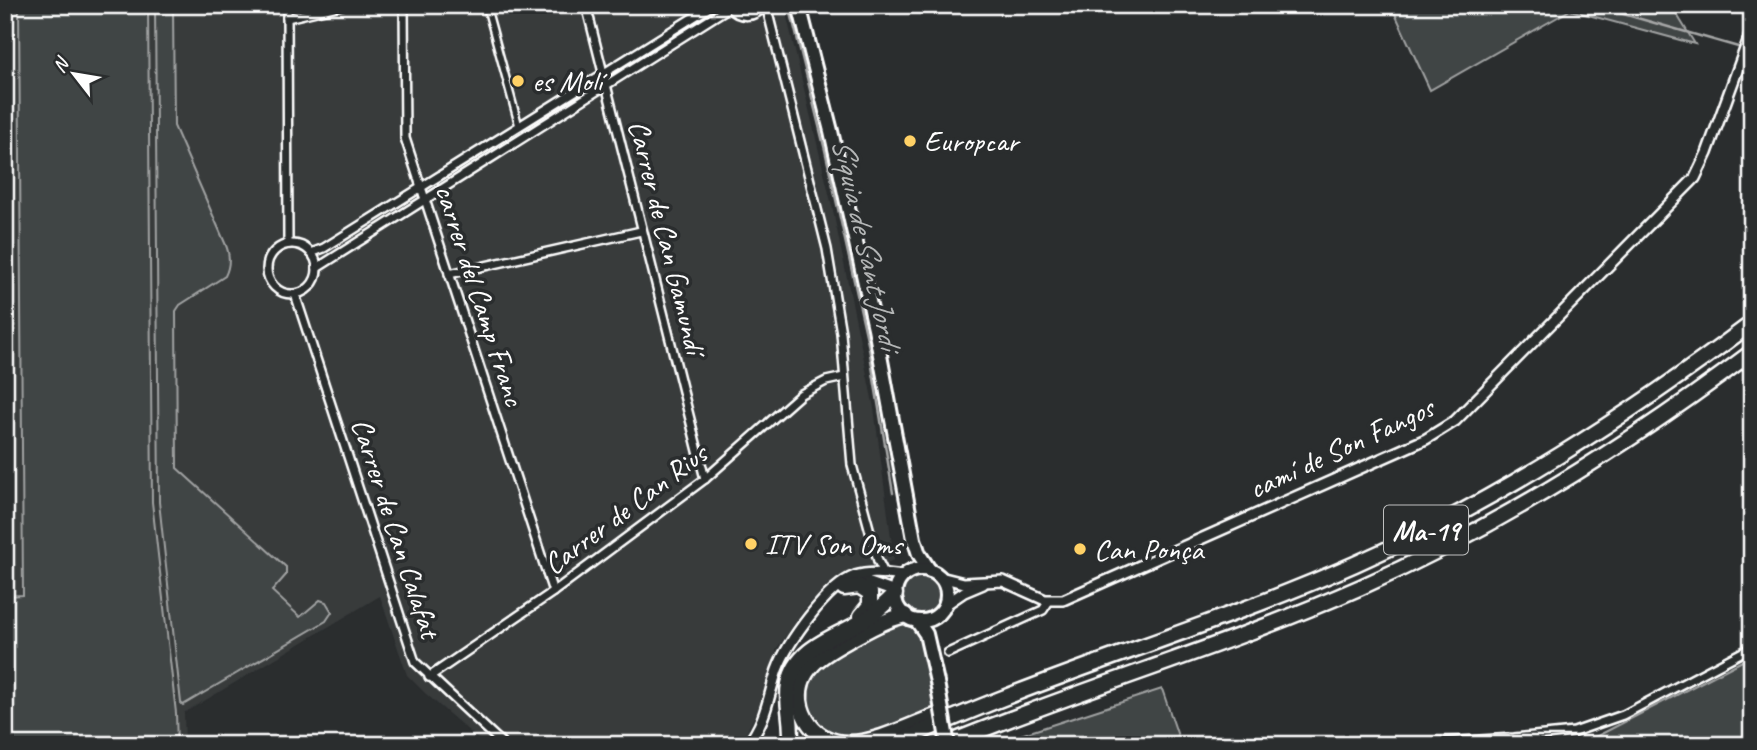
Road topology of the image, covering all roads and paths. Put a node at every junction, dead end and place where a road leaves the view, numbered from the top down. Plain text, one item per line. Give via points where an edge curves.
1 (287, 5) edge
2 (342, 5) edge
3 (404, 5) edge
4 (486, 5) edge
5 (586, 5) edge
6 (713, 5) edge
7 (766, 5) edge
8 (799, 5) edge
9 (727, 7) edge
10 (287, 18) junction
11 (1752, 30) edge
12 (604, 74) junction
13 (607, 86) junction
14 (519, 126) junction
15 (420, 186) junction
16 (424, 199) junction
17 (641, 231) junction
18 (288, 244) junction
19 (311, 253) junction
20 (317, 268) junction
21 (449, 274) junction
22 (295, 294) junction
23 (1752, 323) edge
24 (1752, 352) edge
25 (844, 377) junction
26 (705, 479) junction
27 (904, 495) junction
28 (884, 573) junction
29 (935, 574) junction
30 (904, 575) junction
31 (991, 580) junction
32 (844, 588) junction
33 (553, 593) junction
34 (895, 593) junction
35 (1049, 601) junction
36 (819, 607) junction
37 (941, 610) junction
38 (911, 618) junction
39 (842, 632) junction
40 (1752, 647) edge
41 (948, 653) dead end
42 (933, 660) junction
43 (429, 677) junction
44 (1003, 697) junction
45 (1008, 719) junction
46 (1515, 742) edge
47 (504, 745) edge
48 (747, 745) edge
49 (790, 745) edge
50 (892, 745) edge
51 (946, 745) edge
52 (964, 745) edge
53 (1394, 745) edge

1 - 10 street
2 - 10 street
3 - 15 street, carrer del Camp Franc via 405,138
4 - 14 street
5 - 12 street, Carrer de Can Gamundí
6 - 12 street
7 - 9 street via 748,16
7 - 25 street via 827,249
8 - 27 main road via 872,316
9 - 13 street
10 - 18 street
11 - 35 street, camí de Son Fangos via 1695,178 1455,421 1426,439 1071,597
12 - 13 street, Carrer de Can Gamundí
12 - 14 street
13 - 16 street
13 - 17 street, Carrer de Can Gamundí
14 - 15 street
15 - 16 street, carrer del Camp Franc
15 - 19 street
16 - 20 street
16 - 21 street, carrer del Camp Franc
17 - 21 street
17 - 26 street, Carrer de Can Gamundí
18 - 19 street
18 - 22 street via 269,260 268,276 279,290
19 - 20 street
20 - 22 street via 313,282
21 - 33 street, carrer del Camp Franc
22 - 43 street, Carrer de Can Calafat via 415,662
23 - 44 highway, Ma-19 via 1574,447 1412,537 1291,590
24 - 45 highway, Ma-19 via 1569,478 1426,556 1265,626
25 - 26 street, Carrer de Can Rius via 802,394
25 - 28 street via 852,466
26 - 33 street, Carrer de Can Rius
27 - 29 main road via 916,548
27 - 30 main road via 909,554
28 - 30 street
28 - 36 street via 845,581
29 - 30 main road via 918,569
29 - 31 street via 964,583
29 - 37 main road via 946,588
30 - 34 main road
31 - 35 street
31 - 37 street via 964,592
32 - 34 street via 867,582
32 - 36 street
32 - 39 highway via 862,587 871,599 867,611
33 - 43 street, Carrer de Can Rius
34 - 38 main road via 897,604
34 - 39 highway via 874,613
35 - 41 street, camí de Son Fangos via 1043,610
36 - 48 street via 783,656 764,716
37 - 38 main road via 926,621
37 - 42 main road via 933,635
38 - 42 main road via 926,634
38 - 44 highway via 880,623 809,667 800,688 800,703 816,731 841,743 862,742 984,699
39 - 49 highway via 809,650 793,671 788,688
40 - 46 street via 1623,715 1574,732
42 - 51 main road, bridge
43 - 47 street, Carrer de Can Calafat
44 - 50 highway, Ma-19
45 - 51 highway, Ma-19
45 - 52 highway
46 - 53 street

